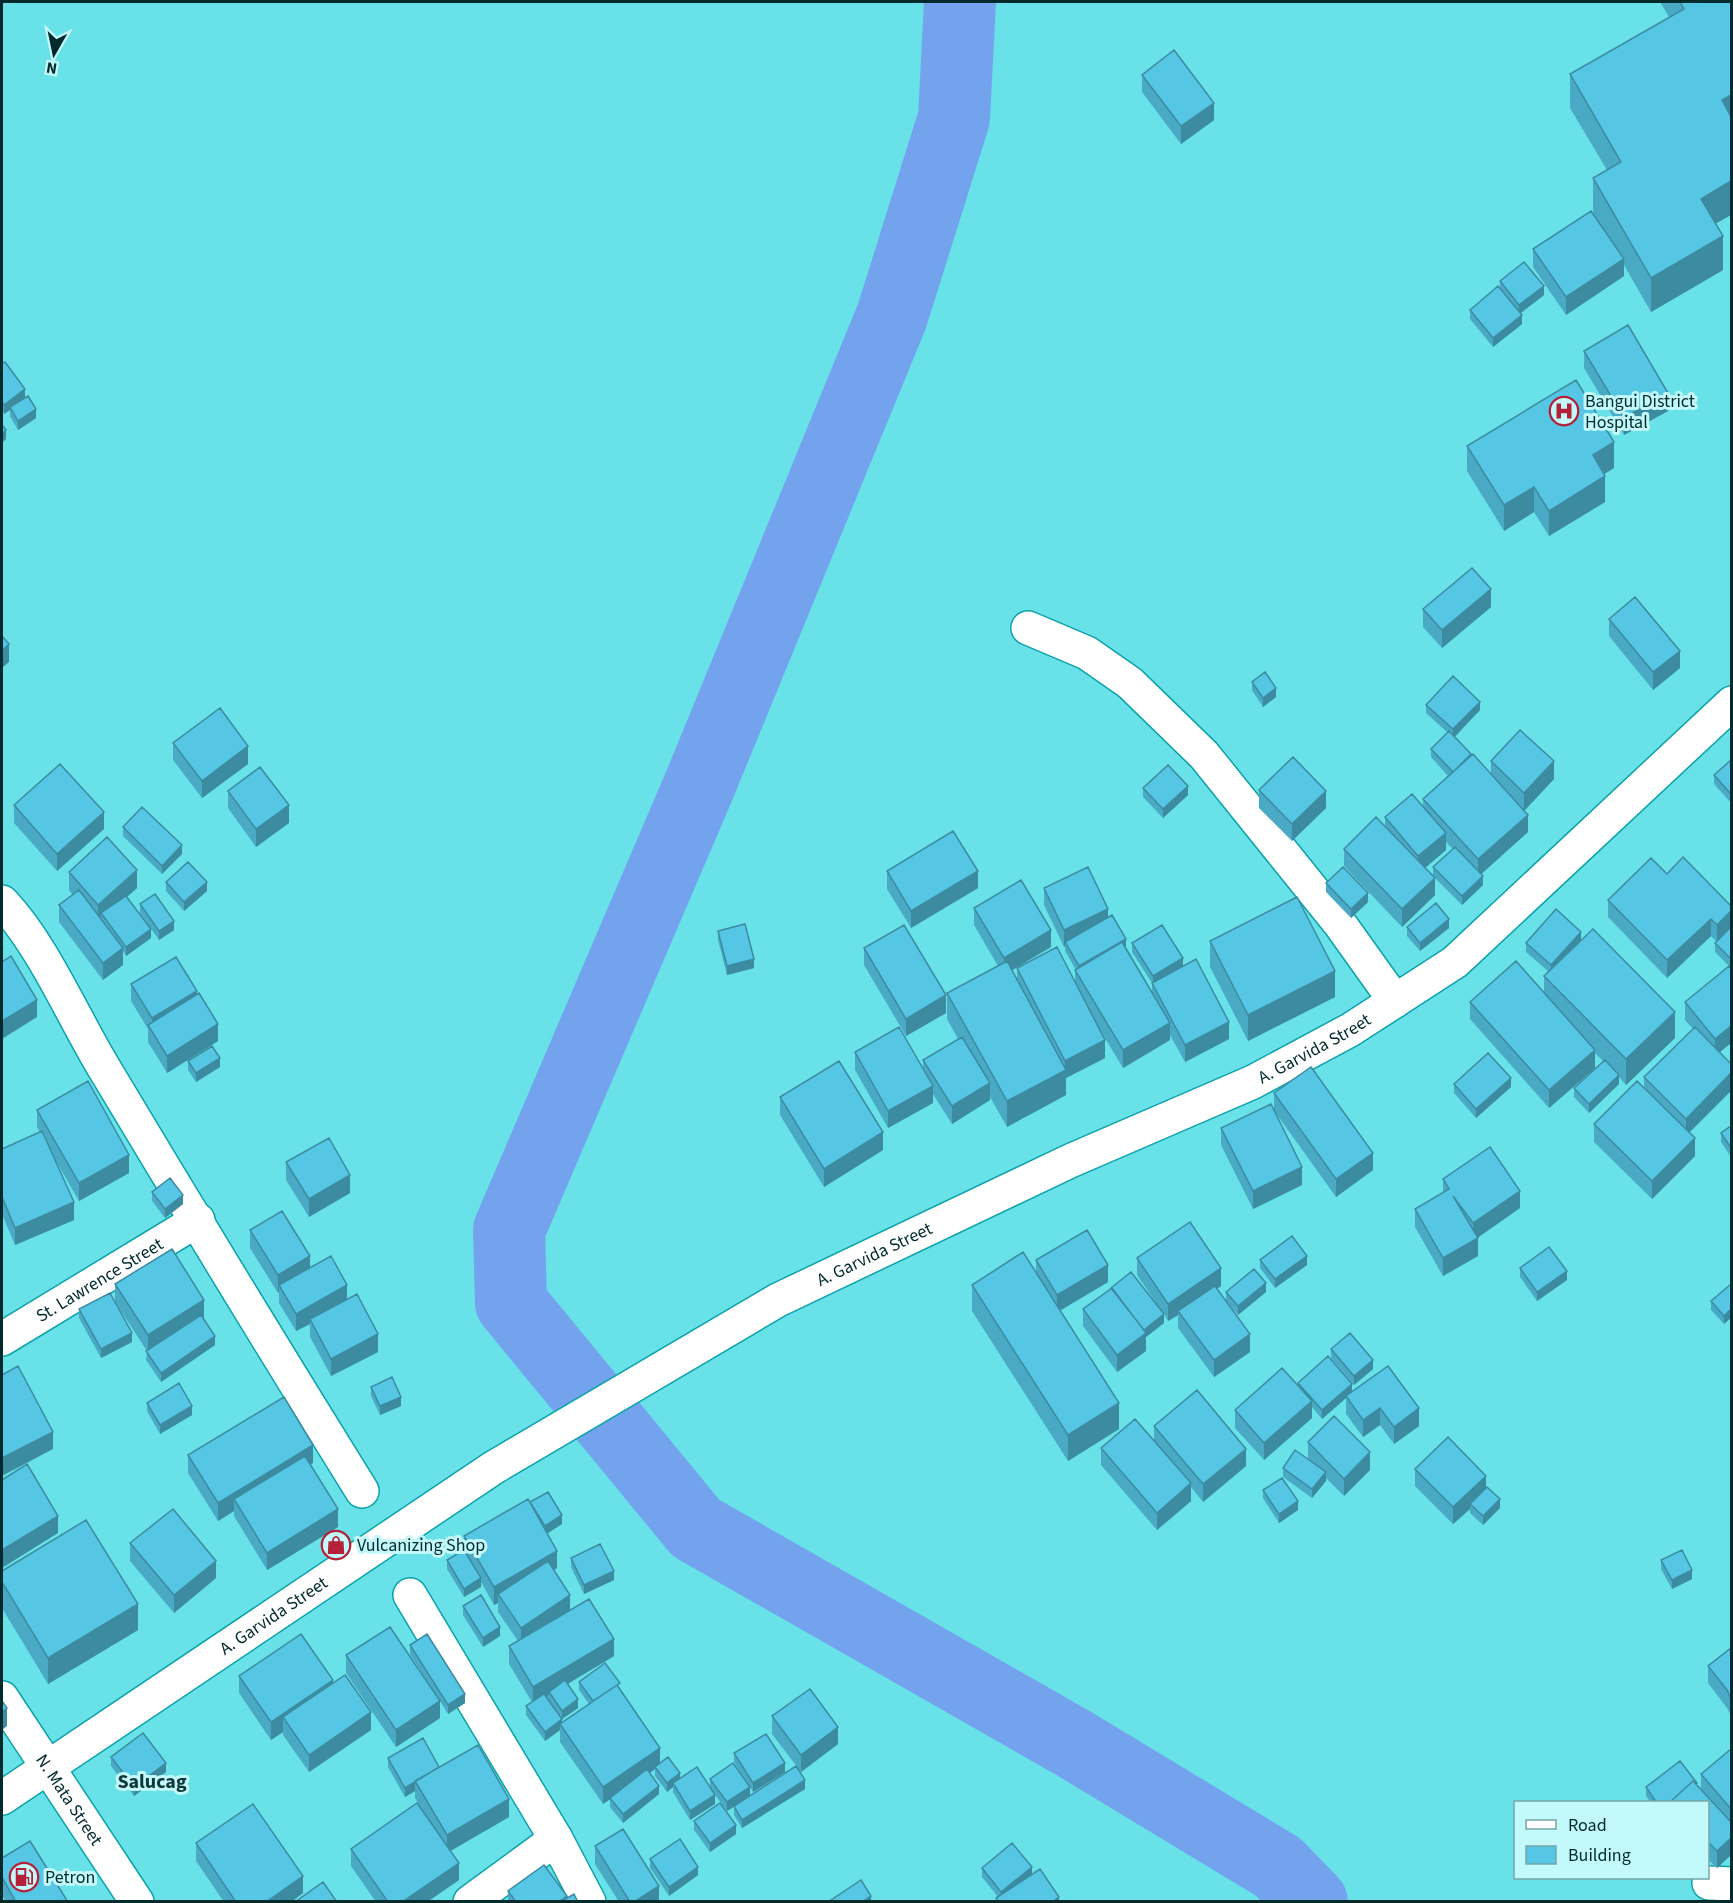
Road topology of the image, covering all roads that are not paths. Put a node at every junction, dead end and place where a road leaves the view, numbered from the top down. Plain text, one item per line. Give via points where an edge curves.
1 (1028, 628) dead end
2 (1731, 703) edge
3 (5, 912) edge
4 (1395, 1001) junction
5 (198, 1220) junction
6 (2, 1339) edge
7 (362, 1491) dead end
8 (410, 1595) dead end
9 (2, 1698) edge
10 (47, 1768) junction
11 (2, 1798) edge
12 (556, 1839) junction
13 (137, 1902) edge
14 (470, 1902) edge
15 (589, 1902) edge

1 - 4 street via 1087,653 1121,677 1204,754 1340,924
2 - 4 street, A. Garvida Street via 1455,962
3 - 5 street
4 - 10 street, A. Garvida Street via 1253,1082 1070,1161 778,1300 494,1468
5 - 6 street, St. Lawrence Street
5 - 7 street
8 - 12 street
9 - 10 street, N. Mata Street
10 - 11 street, A. Garvida Street
10 - 13 street, N. Mata Street
12 - 14 street
12 - 15 street

